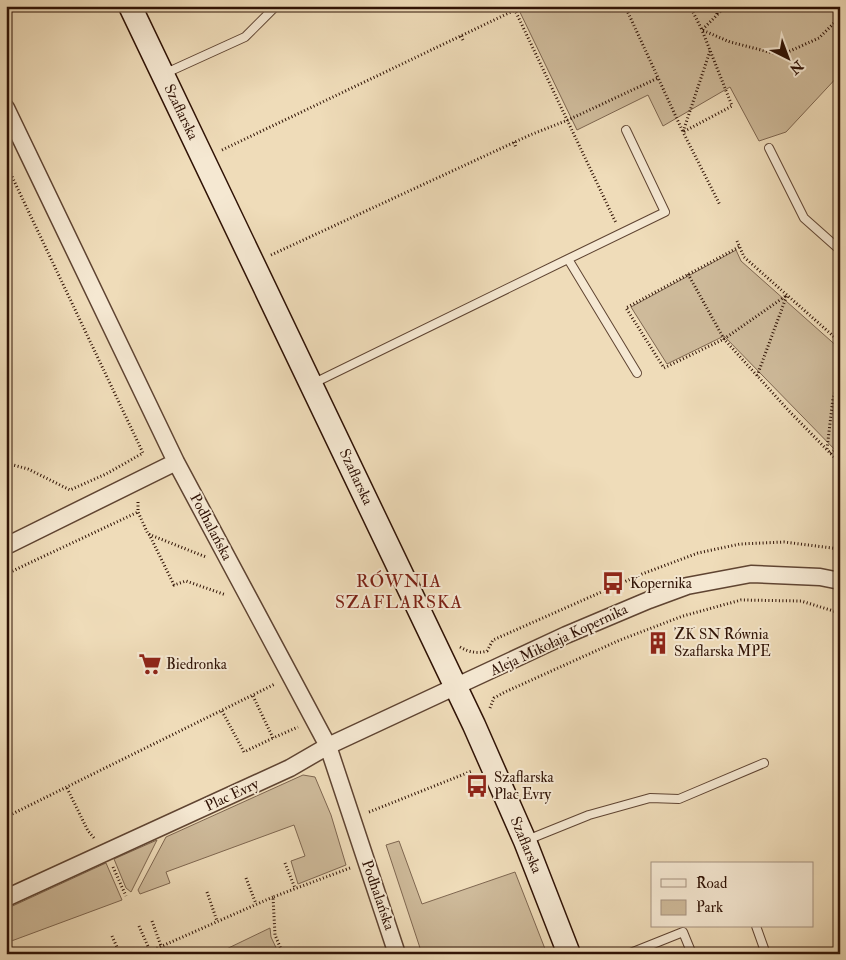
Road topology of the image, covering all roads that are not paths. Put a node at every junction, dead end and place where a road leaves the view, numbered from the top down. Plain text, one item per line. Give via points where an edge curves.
1 (130, 6) edge
2 (276, 6) edge
3 (163, 75) junction
4 (6, 108) edge
5 (626, 130) dead end
6 (769, 148) dead end
7 (840, 250) edge
8 (568, 259) junction
9 (637, 373) dead end
10 (312, 384) junction
11 (176, 462) junction
12 (6, 546) edge
13 (840, 581) edge
14 (456, 687) junction
15 (328, 746) junction
16 (764, 763) dead end
17 (525, 841) junction
18 (6, 898) edge
19 (757, 928) edge
20 (398, 954) edge
21 (570, 954) edge
22 (628, 954) edge
23 (692, 954) edge
24 (766, 954) edge

1 - 3 street, Szaflarska
2 - 3 lane via 245,37
3 - 10 street, Szaflarska
4 - 11 street, Podhalańska
5 - 8 lane via 665,212
6 - 7 lane via 804,218
8 - 9 lane
8 - 10 lane
10 - 14 street, Szaflarska
11 - 12 street
11 - 15 street, Podhalańska
13 - 14 street, Aleja Mikołaja Kopernika via 751,574 687,586 574,632
14 - 15 street, Plac Evry
14 - 17 street, Szaflarska
15 - 18 street, Plac Evry via 290,768
15 - 20 street, Podhalańska
16 - 17 lane via 679,798 650,798 589,815
17 - 21 street, Szaflarska
19 - 24 lane
22 - 23 lane via 683,932

